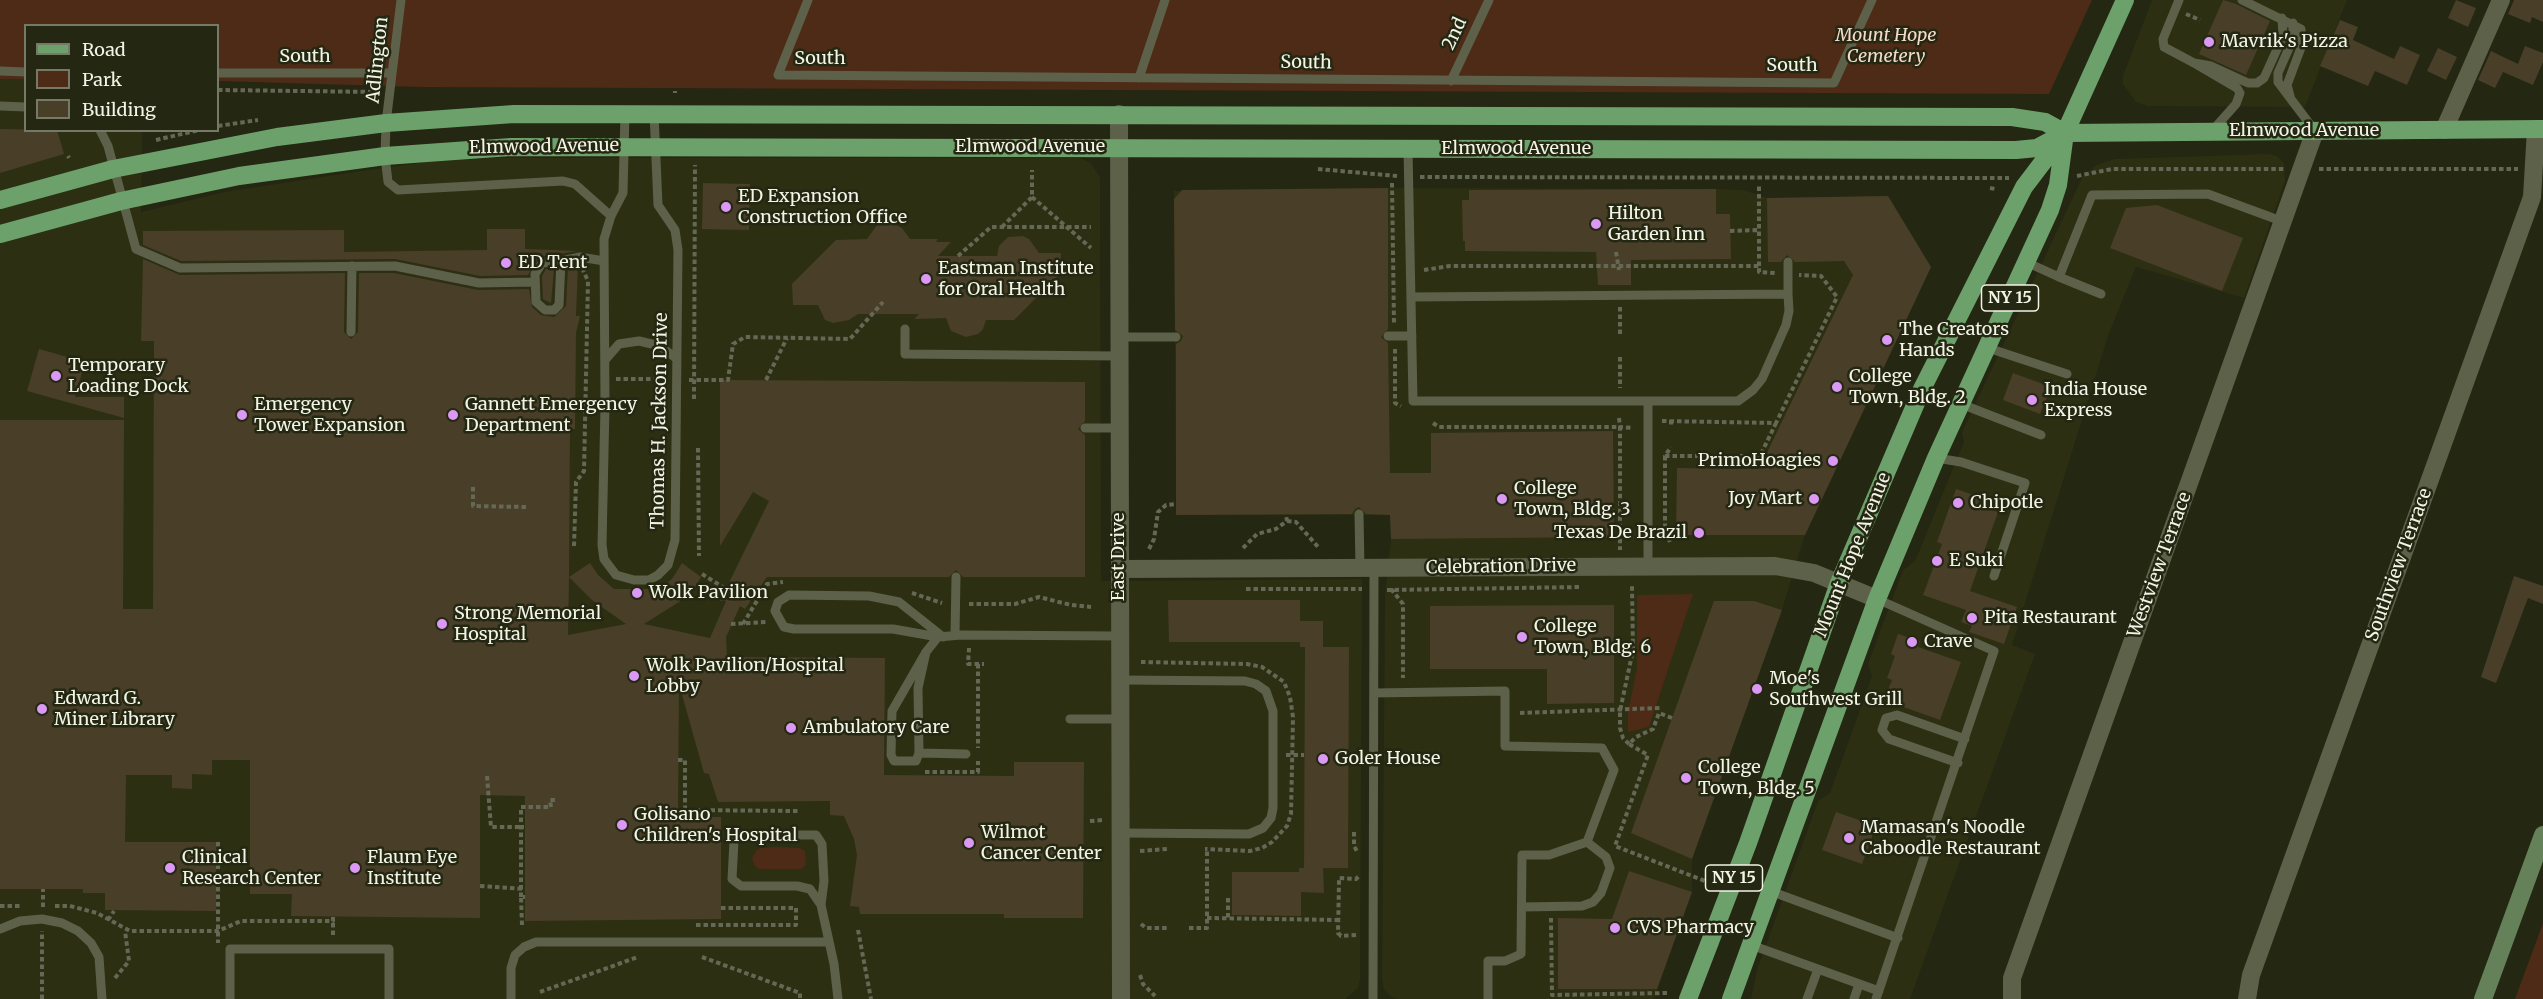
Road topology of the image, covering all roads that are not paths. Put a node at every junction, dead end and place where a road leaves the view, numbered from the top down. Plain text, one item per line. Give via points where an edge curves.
1 (401, 0) edge
2 (808, 0) edge
3 (1165, 0) edge
4 (1489, 0) edge
5 (1872, 0) edge
6 (2125, 0) edge
7 (2180, 0) edge
8 (2242, 0) edge
9 (2501, 0) edge
10 (2282, 18) junction
11 (2194, 63) junction
12 (0, 71) edge
13 (24, 72) edge
14 (219, 73) edge
15 (392, 73) junction
16 (1139, 78) junction
17 (1451, 81) junction
18 (0, 106) edge
19 (24, 107) edge
20 (625, 113) junction
21 (654, 113) junction
22 (1119, 114) junction
23 (386, 123) junction
24 (2539, 129) edge
25 (2444, 130) junction
26 (2212, 131) junction
27 (2315, 131) junction
28 (101, 132) edge
29 (2065, 133) junction
30 (625, 145) junction
31 (654, 145) junction
32 (1119, 147) junction
33 (1408, 149) junction
34 (384, 156) junction
35 (113, 169) junction
36 (0, 200) edge
37 (121, 201) junction
38 (611, 216) junction
39 (2284, 222) junction
40 (0, 234) edge
41 (561, 261) junction
42 (604, 261) junction
43 (1788, 262) dead end
44 (2026, 262) junction
45 (352, 266) junction
46 (2059, 277) junction
47 (535, 282) junction
48 (1788, 294) junction
49 (2101, 294) dead end
50 (1412, 297) junction
51 (905, 328) dead end
52 (351, 332) dead end
53 (1391, 336) road end
54 (1412, 336) junction
55 (1119, 337) junction
56 (1176, 337) dead end
57 (1988, 348) junction
58 (1119, 356) junction
59 (677, 359) junction
60 (605, 360) junction
61 (2067, 374) dead end
62 (1647, 403) junction
63 (1961, 404) junction
64 (1084, 428) dead end
65 (1119, 428) junction
66 (2041, 435) dead end
67 (1936, 458) junction
68 (1359, 514) dead end
69 (1648, 566) junction
70 (1119, 569) junction
71 (1367, 569) junction
72 (1994, 576) dead end
73 (956, 577) dead end
74 (1839, 583) junction
75 (1877, 599) junction
76 (955, 635) junction
77 (1120, 636) junction
78 (940, 637) junction
79 (926, 652) junction
80 (1121, 680) junction
81 (1374, 693) junction
82 (1070, 719) dead end
83 (1120, 719) junction
84 (1965, 739) junction
85 (919, 753) junction
86 (966, 754) dead end
87 (1958, 763) junction
88 (1121, 833) junction
89 (2543, 835) edge
90 (1587, 842) junction
91 (1770, 891) junction
92 (820, 905) junction
93 (1522, 907) junction
94 (0, 929) edge
95 (1898, 938) junction
96 (829, 942) junction
97 (1751, 945) junction
98 (1818, 969) junction
99 (1859, 984) junction
100 (1877, 995) edge
101 (102, 999) edge
102 (230, 999) edge
103 (389, 999) edge
104 (511, 999) edge
105 (838, 999) edge
106 (1121, 999) edge
107 (1373, 999) edge
108 (1488, 999) edge
109 (1688, 999) edge
110 (1731, 999) edge
111 (1808, 999) edge
112 (1854, 999) edge
113 (2012, 999) edge
114 (2247, 999) edge
115 (2483, 999) edge

1 - 15 lane, Adlington
2 - 16 lane, South via 778,75
3 - 16 lane
4 - 17 lane, 2nd
5 - 17 lane, South via 1834,83
6 - 29 main road, Mount Hope Avenue / NY 15
7 - 11 lane via 2163,39 2164,47
8 - 10 lane
9 - 25 street
10 - 11 lane via 2283,36 2264,78 2257,83
10 - 27 lane via 2293,23 2293,39 2278,82
11 - 26 lane via 2240,93 2236,104
12 - 13 lane
14 - 15 lane, South
15 - 23 lane, Adlington
16 - 17 lane, South
18 - 19 lane
20 - 21 main road, Elmwood Avenue
20 - 23 main road, Elmwood Avenue via 514,114
20 - 30 lane, Thomas H. Jackson Drive
21 - 22 main road, Elmwood Avenue
21 - 31 lane, Thomas H. Jackson Drive
22 - 29 main road, Elmwood Avenue via 2012,117 2045,122
22 - 32 street, East Drive
23 - 34 lane, Adlington
23 - 35 main road, Elmwood Avenue via 277,137
24 - 25 main road, Elmwood Avenue
24 - 114 street, Southview Terrace via 2532,197 2251,975
25 - 27 main road, Elmwood Avenue
26 - 27 main road, Elmwood Avenue
26 - 29 main road, Elmwood Avenue
27 - 39 street, Westview Terrace
28 - 35 lane
29 - 33 main road, Elmwood Avenue via 2037,148 2016,150
29 - 44 main road, Mount Hope Avenue / NY 15 via 2050,210
29 - 74 main road, Mount Hope Avenue / NY 15 via 2030,177 1922,389
30 - 31 main road, Elmwood Avenue
30 - 34 main road, Elmwood Avenue via 512,147
30 - 38 lane, Thomas H. Jackson Drive via 623,193
31 - 32 main road, Elmwood Avenue
31 - 59 lane, Thomas H. Jackson Drive via 658,205 675,230 678,250
32 - 33 main road, Elmwood Avenue
32 - 55 street, East Drive
33 - 50 lane
34 - 37 main road, Elmwood Avenue via 239,176
34 - 38 lane, Adlington via 388,182 398,190 563,181 575,184
35 - 36 main road, Elmwood Avenue
35 - 37 lane
37 - 40 main road, Elmwood Avenue
37 - 45 lane via 136,249 180,268
38 - 42 lane, Thomas H. Jackson Drive via 604,239
39 - 46 lane via 2208,194 2092,195
39 - 113 street, Westview Terrace via 2012,978
41 - 42 lane via 580,257
41 - 47 lane via 542,263
41 - 47 lane via 561,298 554,310 545,310 536,302
42 - 60 lane, Thomas H. Jackson Drive
43 - 48 lane
44 - 46 lane
44 - 57 main road, Mount Hope Avenue / NY 15
45 - 47 lane via 406,267 478,283
45 - 52 lane
46 - 49 lane
48 - 50 lane
48 - 62 lane via 1786,325 1762,379 1753,390 1738,401
50 - 54 lane
51 - 58 lane via 905,354
53 - 54 lane
54 - 62 lane via 1413,401
55 - 56 lane
55 - 58 street, East Drive
57 - 61 lane
57 - 63 main road, Mount Hope Avenue / NY 15
58 - 65 street, East Drive
59 - 60 lane via 660,345 639,341 619,344
59 - 60 lane, Thomas H. Jackson Drive via 675,540 668,565 649,580 616,575 604,559
62 - 69 lane
63 - 66 lane
63 - 67 main road, Mount Hope Avenue / NY 15
64 - 65 lane
65 - 70 street, East Drive
67 - 72 lane via 2025,483
67 - 75 main road, Mount Hope Avenue / NY 15
68 - 71 lane
69 - 71 street, Celebration Drive
69 - 74 street, Celebration Drive via 1775,566 1814,573
70 - 71 street, Celebration Drive
70 - 77 street, East Drive
71 - 81 lane
73 - 76 lane
74 - 75 street, Celebration Drive
74 - 109 main road, Mount Hope Avenue / NY 15 via 1748,843
75 - 84 lane via 1994,651
75 - 91 main road, Mount Hope Avenue / NY 15
76 - 77 lane
76 - 78 lane
77 - 80 street, East Drive
78 - 78 lane via 900,602 869,596 789,595 778,602 775,611 784,627 794,629 893,628
78 - 79 lane
79 - 85 lane via 918,688
79 - 85 lane via 892,711 894,761 916,761
80 - 83 street, East Drive
80 - 88 lane via 1229,681 1256,684 1266,691 1271,700 1273,808 1263,828 1249,834
81 - 90 lane via 1505,691 1505,746 1602,748 1614,770
81 - 107 lane
82 - 83 lane
83 - 88 street, East Drive
84 - 87 lane
84 - 87 lane via 1897,715 1886,718 1882,730 1889,739
85 - 86 lane
87 - 95 lane
88 - 106 street, East Drive
89 - 115 main road
90 - 93 lane via 1549,855 1521,855
90 - 93 lane via 1606,857 1610,868 1601,893 1593,902 1582,906
91 - 95 lane
91 - 97 main road, Mount Hope Avenue / NY 15
92 - 92 lane via 824,857 816,836 741,835 734,841 732,879 741,886 810,889
92 - 96 lane
93 - 108 lane via 1521,954 1505,961 1488,961
94 - 101 lane via 20,921 42,919 78,931 99,957
95 - 100 lane
96 - 104 lane via 536,942 515,955
96 - 105 lane
97 - 98 lane
97 - 110 main road, Mount Hope Avenue / NY 15
98 - 99 lane
98 - 111 lane
99 - 100 lane
99 - 112 lane
102 - 103 lane via 230,949 388,949

